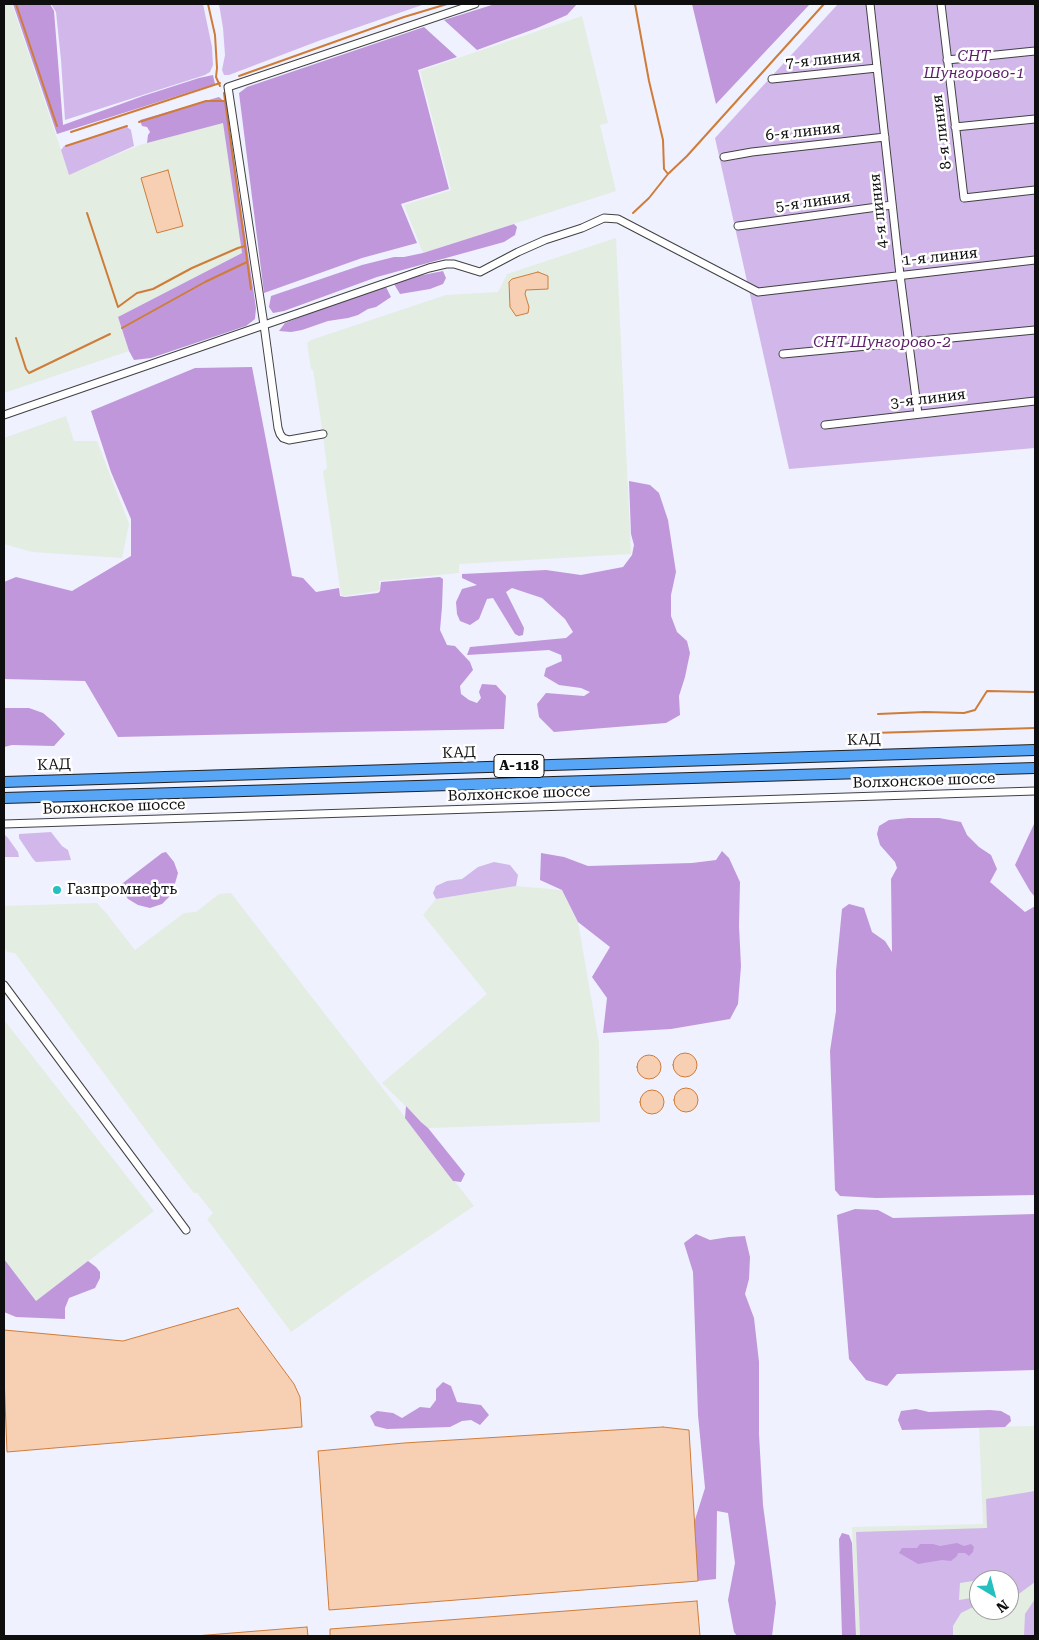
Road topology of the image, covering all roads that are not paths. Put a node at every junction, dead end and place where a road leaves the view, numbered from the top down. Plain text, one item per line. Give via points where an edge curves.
1 (475, 4) edge
2 (870, 4) edge
3 (940, 4) edge
4 (1035, 51) edge
5 (947, 60) junction
6 (877, 68) junction
7 (772, 79) dead end
8 (1035, 119) edge
9 (955, 127) junction
10 (885, 137) junction
11 (724, 158) dead end
12 (1035, 190) edge
13 (892, 205) junction
14 (738, 226) dead end
15 (1035, 260) edge
16 (900, 276) junction
17 (264, 325) junction
18 (1035, 330) edge
19 (909, 343) junction
20 (783, 354) dead end
21 (1035, 401) edge
22 (918, 414) junction
23 (4, 415) edge
24 (825, 425) dead end
25 (323, 434) dead end
26 (1035, 750) edge
27 (1035, 768) edge
28 (4, 782) edge
29 (1035, 791) edge
30 (4, 798) edge
31 (4, 824) edge
32 (4, 985) edge
33 (186, 1230) dead end

1 - 17 street via 228,87
2 - 6 street, 4-я линия
3 - 5 street, 8-я линия
4 - 5 street
5 - 9 street, 8-я линия
6 - 7 street, 7-я линия
6 - 10 street, 4-я линия
8 - 9 street
9 - 12 street, 8-я линия via 964,198
10 - 11 street, 6-я линия
10 - 13 street, 4-я линия
13 - 14 street, 5-я линия
13 - 16 street, 4-я линия
15 - 16 street, 1-я линия
16 - 17 street, 1-я линия via 758,292 618,219 604,218 545,240 480,272 446,264
16 - 19 street, 4-я линия
17 - 23 street
17 - 25 street via 280,434 289,440
18 - 19 street
19 - 20 street
19 - 22 street, 4-я линия
21 - 22 street, 3-я линия
22 - 24 street, 3-я линия
26 - 28 highway, КАД / А-118
27 - 30 highway, КАД / А-118
29 - 31 street, Волхонское шоссе
32 - 33 street

